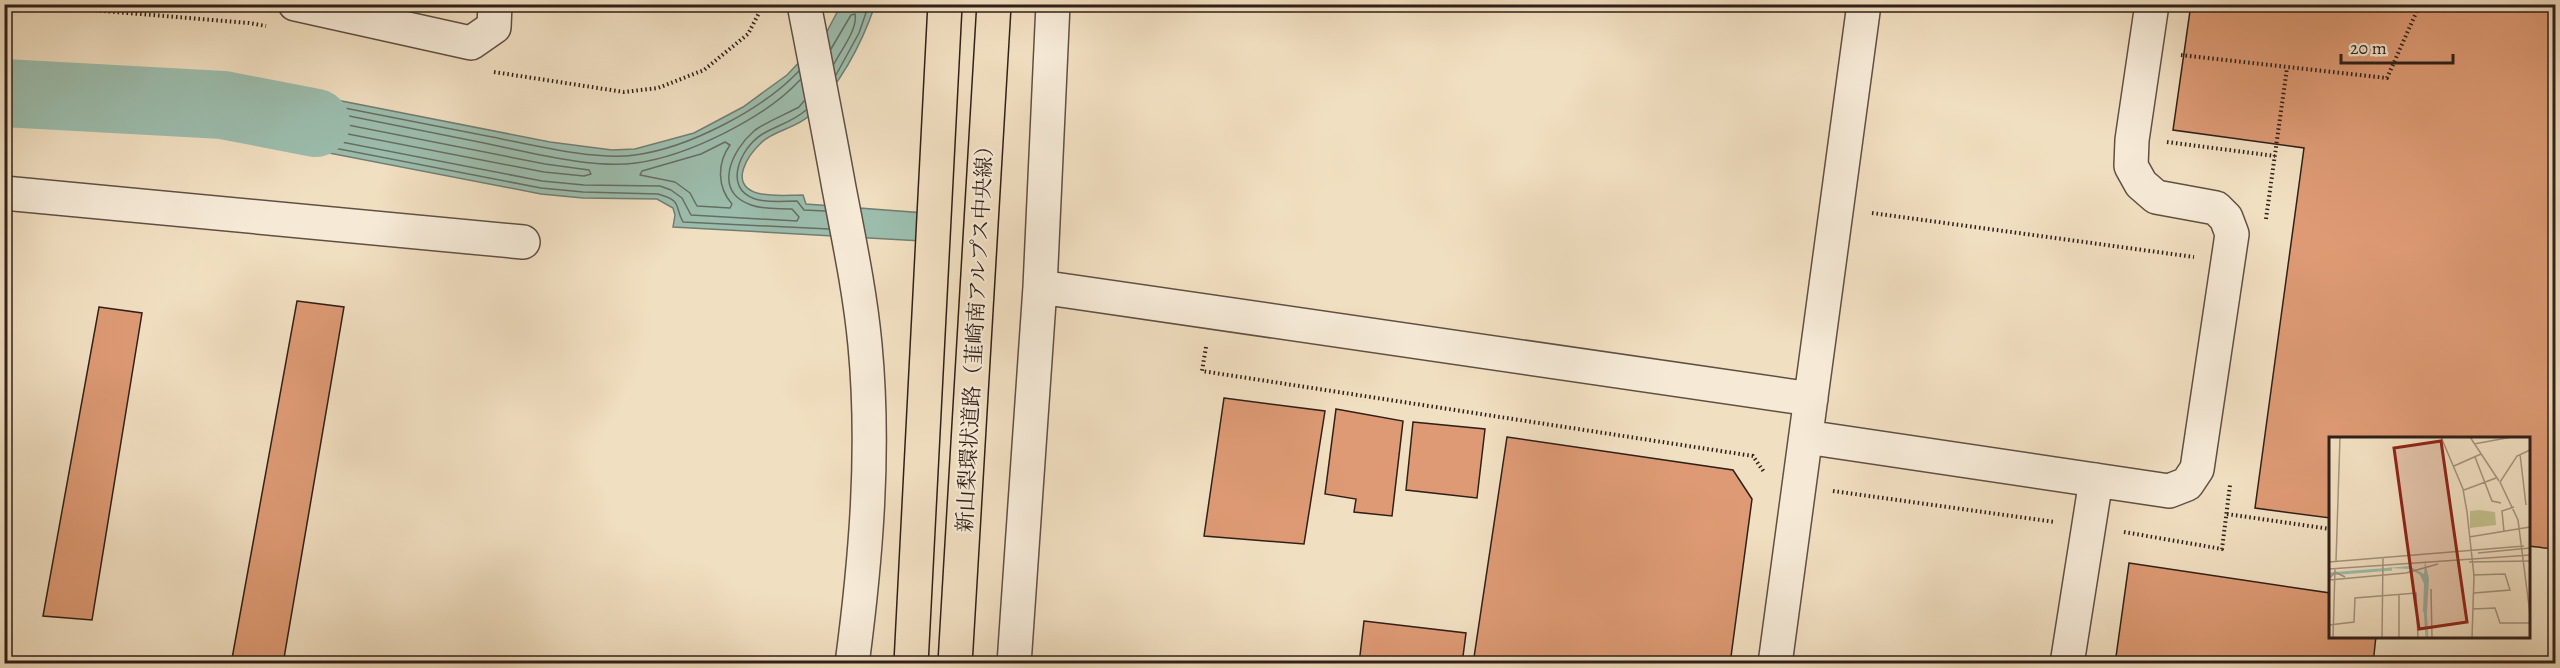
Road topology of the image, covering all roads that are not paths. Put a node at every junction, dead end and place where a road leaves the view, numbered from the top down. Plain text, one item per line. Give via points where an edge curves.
1 (294, 4) edge
2 (495, 4) edge
3 (804, 4) edge
4 (945, 4) edge
5 (994, 4) edge
6 (1053, 4) edge
7 (1864, 4) edge
8 (2152, 4) edge
9 (4, 194) edge
10 (523, 242) dead end
11 (1040, 287) junction
12 (927, 326) junction
13 (1811, 399) junction
14 (1806, 437) junction
15 (2096, 480) junction
16 (852, 663) edge
17 (890, 663) edge
18 (911, 663) edge
19 (955, 663) edge
20 (1014, 663) edge
21 (1775, 663) edge
22 (2067, 663) edge

1 - 2 street via 471,43 494,27
3 - 16 street via 856,275 865,346 868,424 863,575
4 - 12 highway
5 - 19 highway, 新山梨環状道路（韮崎南アルプス中央線）
6 - 11 street
7 - 13 street
8 - 15 street via 2131,166 2141,184 2156,197 2216,208 2226,218 2232,234 2197,468 2187,484 2169,491
9 - 10 street
11 - 13 street
11 - 20 street
12 - 17 highway
12 - 18 highway
13 - 14 street
14 - 15 street
14 - 21 street
15 - 22 street

